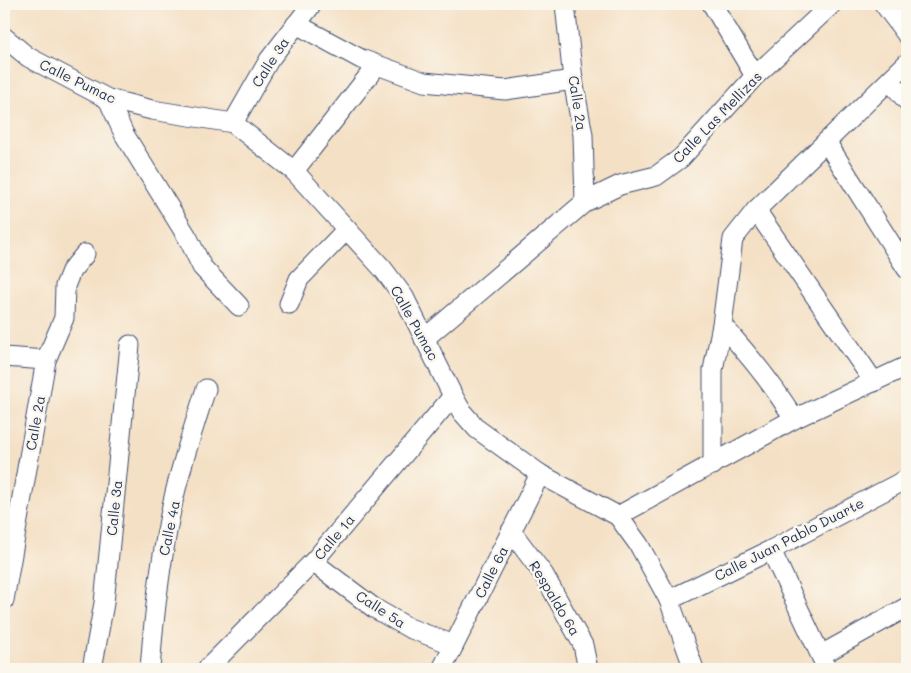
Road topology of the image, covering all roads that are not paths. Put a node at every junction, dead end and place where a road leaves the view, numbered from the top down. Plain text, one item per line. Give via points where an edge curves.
1 (312, 4) edge
2 (565, 4) edge
3 (712, 4) edge
4 (832, 4) edge
5 (884, 4) edge
6 (296, 24) junction
7 (907, 35) edge
8 (4, 37) edge
9 (907, 63) edge
10 (377, 64) junction
11 (755, 76) junction
12 (573, 80) junction
13 (890, 81) junction
14 (108, 99) junction
15 (907, 101) edge
16 (233, 123) junction
17 (827, 143) junction
18 (294, 171) junction
19 (584, 202) junction
20 (756, 210) junction
21 (347, 229) junction
22 (85, 254) dead end
23 (907, 269) edge
24 (289, 304) dead end
25 (239, 306) dead end
26 (722, 325) junction
27 (424, 339) junction
28 (130, 345) dead end
29 (4, 358) edge
30 (46, 360) junction
31 (907, 366) edge
32 (874, 382) junction
33 (206, 389) dead end
34 (453, 396) junction
35 (794, 420) junction
36 (713, 465) junction
37 (540, 474) junction
38 (907, 478) edge
39 (618, 516) junction
40 (511, 531) junction
41 (771, 550) junction
42 (313, 562) junction
43 (4, 600) edge
44 (669, 600) junction
45 (907, 607) edge
46 (454, 645) junction
47 (824, 662) edge
48 (92, 669) edge
49 (150, 669) edge
50 (207, 669) edge
51 (442, 669) edge
52 (588, 669) edge
53 (694, 669) edge

1 - 6 street, Calle 3a
2 - 12 street, Calle 2a
3 - 11 street
4 - 11 street, Calle Las Mellizas
5 - 7 street
6 - 10 street via 361,59
6 - 16 street, Calle 3a via 269,60
8 - 14 street, Calle Pumac via 28,57
9 - 13 street
10 - 12 street via 424,82 505,90
10 - 18 street
11 - 19 street, Calle Las Mellizas via 681,158 656,176 620,184
12 - 19 street, Calle 2a via 583,135
13 - 15 street
13 - 17 street
14 - 16 street, Calle Pumac via 152,110
14 - 25 street via 124,134 188,238 202,267
16 - 18 street, Calle Pumac
17 - 20 street
17 - 23 street
18 - 21 street, Calle Pumac
19 - 27 street, Calle Las Mellizas
20 - 26 street via 733,240
20 - 32 street
21 - 24 street via 298,278
21 - 27 street, Calle Pumac via 398,290
22 - 30 street, Calle 2a via 71,270 65,286 64,318
26 - 35 street via 780,395
26 - 36 street via 712,370
27 - 34 street, Calle Pumac
28 - 48 street, Calle 3a via 104,603
29 - 30 street
30 - 43 street, Calle 2a
31 - 32 street
32 - 35 street
33 - 49 street, Calle 4a via 185,456 166,535
34 - 37 street, Calle Pumac via 477,429
34 - 42 street, Calle 1a
35 - 36 street
36 - 39 street
37 - 39 street, Calle Pumac
37 - 40 street, Calle 6a
38 - 41 street, Calle Juan Pablo Duarte
39 - 44 street, Calle Pumac via 639,545
40 - 46 street, Calle 6a
40 - 52 street, Respaldo 6a via 544,575 583,645
41 - 44 street, Calle Juan Pablo Duarte
41 - 47 street
42 - 46 street, Calle 5a via 383,613 409,628
42 - 50 street, Calle 1a
44 - 53 street, Calle Pumac
45 - 47 street
46 - 51 street, Calle 6a

